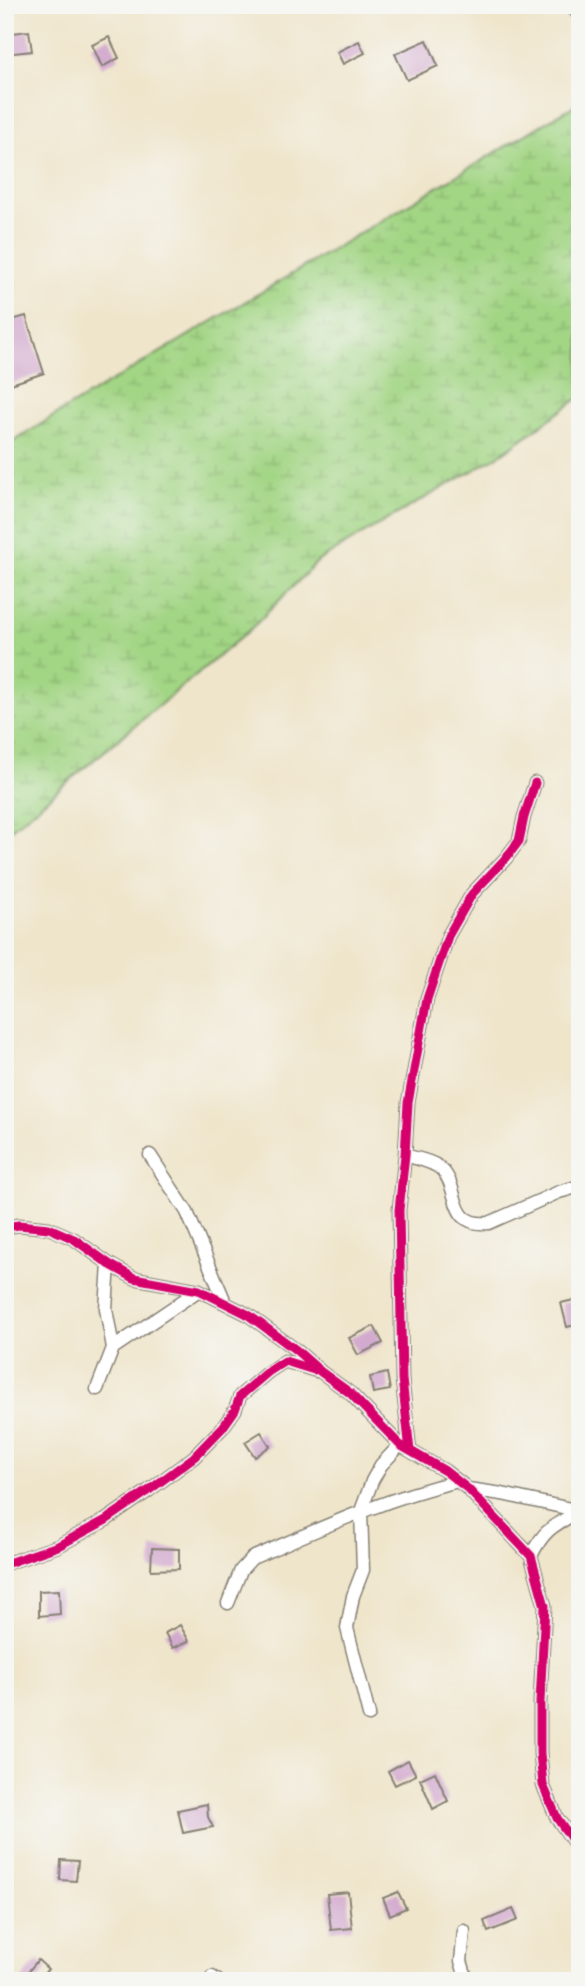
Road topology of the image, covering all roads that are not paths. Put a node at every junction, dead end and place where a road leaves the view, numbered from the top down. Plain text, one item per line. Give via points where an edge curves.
1 (535, 783) dead end
2 (150, 1155) dead end
3 (405, 1155) junction
4 (580, 1186) edge
5 (5, 1227) edge
6 (109, 1264) junction
7 (199, 1290) junction
8 (225, 1303) junction
9 (283, 1340) junction
10 (113, 1348) junction
11 (285, 1361) junction
12 (321, 1372) junction
13 (97, 1389) dead end
14 (405, 1448) junction
15 (463, 1485) junction
16 (361, 1511) junction
17 (531, 1556) junction
18 (5, 1564) edge
19 (228, 1602) dead end
20 (369, 1715) dead end
21 (580, 1851) edge
22 (464, 1931) dead end
23 (467, 1981) edge

1 - 3 street via 519,841 472,894 447,936 427,999 408,1103
2 - 8 street via 187,1212
3 - 4 street via 443,1170 459,1209 477,1224
3 - 14 street via 399,1223
5 - 6 street via 49,1228
6 - 7 street via 134,1278
6 - 10 street via 106,1309
7 - 8 street
7 - 10 street
8 - 9 street
9 - 11 street
9 - 12 street
10 - 13 street
11 - 12 street
11 - 18 street via 240,1396 223,1427 194,1457 148,1491 58,1546
12 - 14 street via 350,1393
14 - 15 street
14 - 16 street via 381,1465
15 - 16 street via 421,1489
15 - 17 street
15 - 17 street via 580,1511 552,1527
16 - 19 street via 252,1558 241,1570
16 - 20 street via 363,1570 348,1628
17 - 21 street via 545,1606 540,1702 543,1785 557,1818
22 - 23 street via 461,1961

